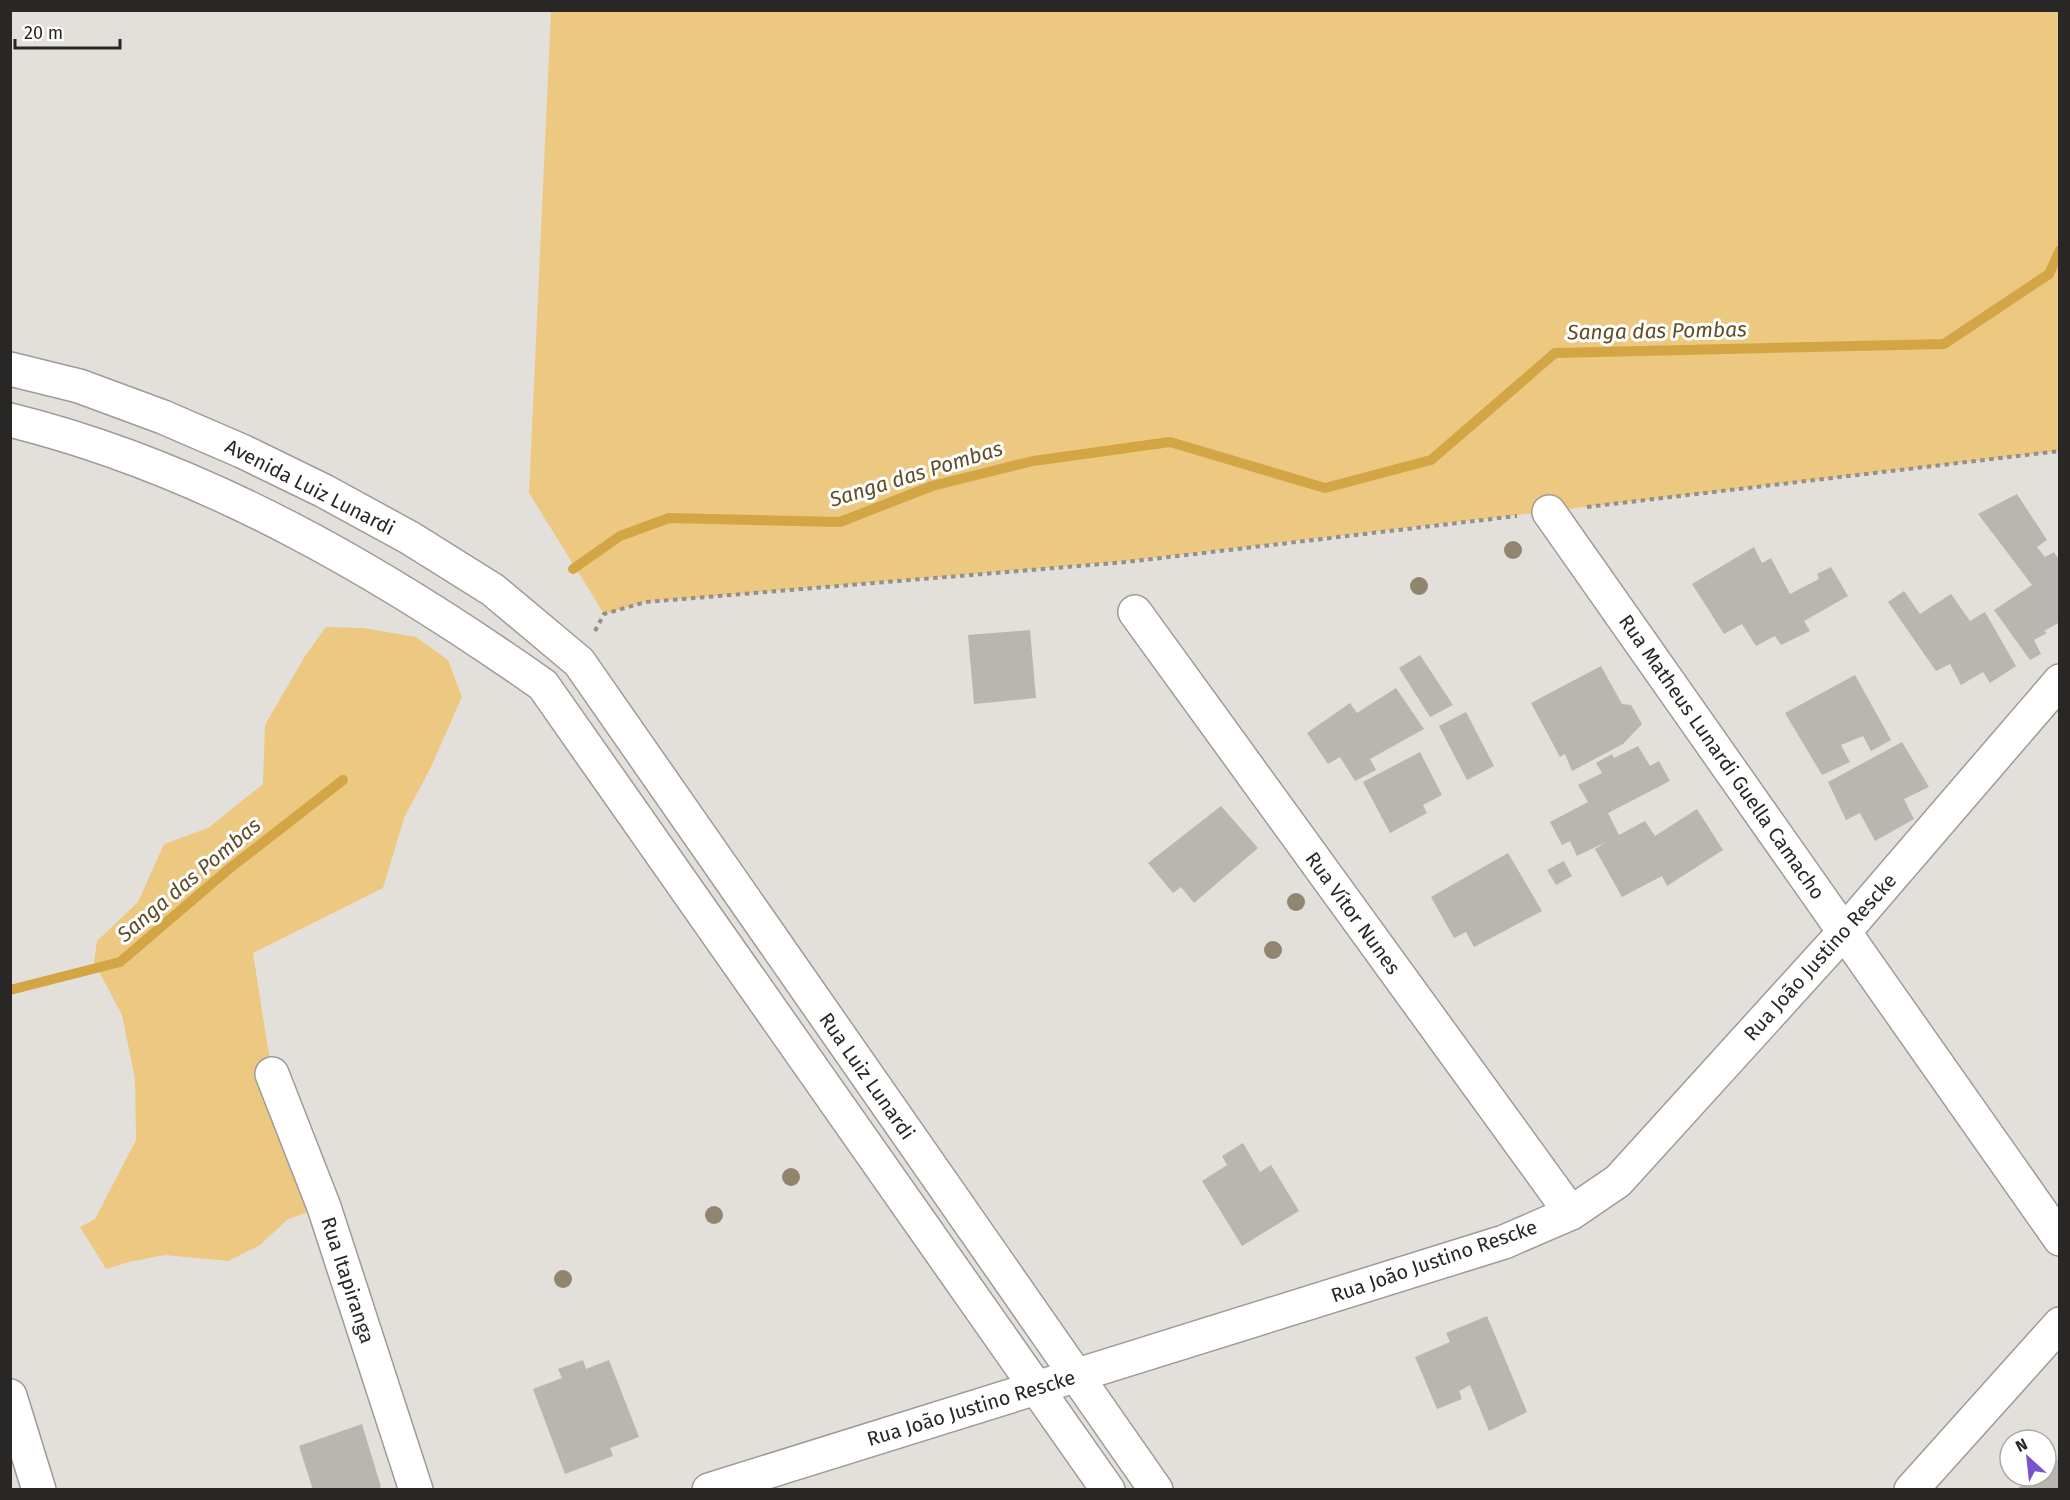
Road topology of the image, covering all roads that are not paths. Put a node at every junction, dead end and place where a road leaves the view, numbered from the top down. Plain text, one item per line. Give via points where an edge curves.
1 (10, 369) edge
2 (10, 420) edge
3 (1549, 512) road end
4 (1135, 612) dead end
5 (579, 662) junction
6 (2060, 681) edge
7 (543, 685) junction
8 (1845, 931) junction
9 (272, 1074) dead end
10 (1571, 1213) junction
11 (2060, 1239) edge
12 (2060, 1324) edge
13 (1076, 1376) junction
14 (1036, 1388) junction
15 (10, 1396) edge
16 (39, 1490) edge
17 (416, 1490) edge
18 (709, 1490) edge
19 (1108, 1490) edge
20 (1156, 1490) edge
21 (1911, 1490) edge

1 - 5 street, Avenida Luiz Lunardi via 79,386 163,417 324,491 493,590
2 - 7 street via 64,434 145,463 301,535 385,580
3 - 8 street, Rua Matheus Lunardi Guella Camacho
4 - 10 street, Rua Vítor Nunes
5 - 7 street
5 - 13 street, Rua Luiz Lunardi
6 - 8 street, Rua João Justino Rescke
7 - 14 street, Rua Luiz Lunardi
8 - 10 street, Rua João Justino Rescke via 1618,1180
8 - 11 street, Rua Matheus Lunardi Guella Camacho
9 - 17 street, Rua Itapiranga via 324,1207
10 - 13 street, Rua João Justino Rescke via 1504,1242
12 - 21 street
13 - 14 street, Rua João Justino Rescke
13 - 20 street, Rua Luiz Lunardi
14 - 18 street, Rua João Justino Rescke
14 - 19 street, Rua Luiz Lunardi
15 - 16 street

